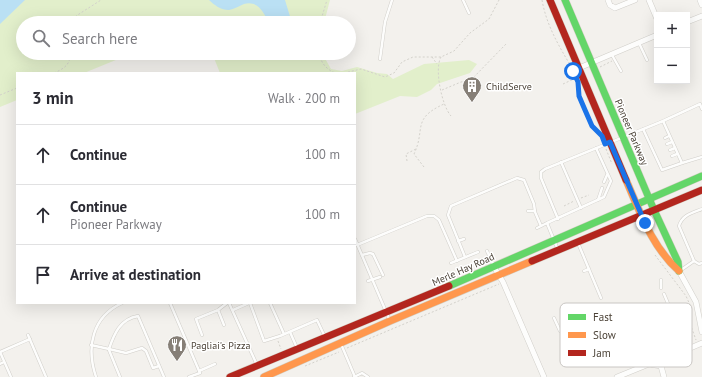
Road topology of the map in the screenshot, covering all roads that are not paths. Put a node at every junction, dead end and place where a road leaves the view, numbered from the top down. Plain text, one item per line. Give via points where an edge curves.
1 (392, 0) edge
2 (462, 0) edge
3 (550, 0) edge
4 (565, 0) edge
5 (608, 0) edge
6 (635, 0) edge
7 (649, 0) edge
8 (700, 0) edge
9 (702, 6) edge
10 (654, 12) edge
11 (469, 14) dead end
12 (701, 18) edge
13 (690, 21) edge
14 (654, 36) edge
15 (640, 43) junction
16 (612, 54) junction
17 (380, 59) dead end
18 (647, 60) dead end
19 (592, 63) junction
20 (579, 68) junction
21 (621, 71) dead end
22 (701, 104) edge
23 (702, 108) edge
24 (663, 121) junction
25 (643, 129) junction
26 (670, 136) junction
27 (623, 137) junction
28 (665, 138) dead end
29 (655, 142) dead end
30 (672, 142) junction
31 (608, 143) junction
32 (667, 144) dead end
33 (650, 145) junction
34 (596, 148) junction
35 (675, 148) junction
36 (658, 149) dead end
37 (670, 150) dead end
38 (653, 151) junction
39 (677, 154) junction
40 (660, 155) dead end
41 (672, 156) dead end
42 (656, 157) junction
43 (702, 157) edge
44 (663, 161) dead end
45 (561, 162) junction
46 (658, 163) junction
47 (682, 163) junction
48 (607, 175) junction
49 (702, 176) edge
50 (604, 182) dead end
51 (602, 188) dead end
52 (702, 190) edge
53 (649, 198) junction
54 (598, 201) junction
55 (637, 204) junction
56 (581, 208) junction
57 (654, 210) junction
58 (702, 210) edge
59 (528, 211) dead end
60 (535, 211) junction
61 (641, 215) junction
62 (558, 219) junction
63 (547, 223) junction
64 (541, 226) junction
65 (537, 228) dead end
66 (464, 239) dead end
67 (554, 240) junction
68 (458, 241) junction
69 (356, 242) edge
70 (578, 243) junction
71 (357, 245) junction
72 (558, 250) junction
73 (487, 251) dead end
74 (478, 252) dead end
75 (362, 255) junction
76 (465, 257) junction
77 (457, 261) junction
78 (694, 261) junction
79 (451, 263) dead end
80 (702, 263) edge
81 (366, 264) junction
82 (361, 266) dead end
83 (494, 266) junction
84 (589, 269) junction
85 (584, 271) dead end
86 (679, 271) junction
87 (501, 278) junction
88 (372, 280) junction
89 (661, 280) dead end
90 (368, 281) dead end
91 (661, 288) dead end
92 (664, 294) dead end
93 (601, 298) dead end
94 (668, 303) edge
95 (120, 304) edge
96 (170, 304) edge
97 (227, 304) edge
98 (229, 304) edge
99 (248, 304) edge
100 (250, 304) edge
101 (270, 304) edge
102 (218, 310) junction
103 (233, 310) junction
104 (386, 313) junction
105 (554, 318) dead end
106 (390, 322) junction
107 (224, 326) dead end
108 (560, 331) dead end
109 (290, 332) junction
110 (702, 332) edge
111 (284, 334) junction
112 (28, 335) dead end
113 (202, 335) dead end
114 (325, 337) junction
115 (30, 339) junction
116 (91, 345) junction
117 (342, 347) junction
118 (297, 348) junction
119 (109, 349) junction
120 (0, 352) edge
121 (4, 362) junction
122 (0, 364) edge
123 (215, 364) dead end
124 (257, 365) junction
125 (159, 366) junction
126 (640, 367) edge
127 (661, 367) edge
128 (199, 371) junction
129 (10, 377) edge
130 (46, 377) edge
131 (96, 377) edge
132 (120, 377) edge
133 (164, 377) edge
134 (189, 377) edge
135 (230, 377) edge
136 (263, 377) edge
137 (354, 377) edge
138 (368, 377) edge
139 (544, 377) edge
140 (617, 377) edge
141 (664, 377) edge

1 - 17 lane
2 - 11 lane
3 - 20 main road, Pioneer Parkway
4 - 19 main road, Pioneer Parkway
5 - 6 street via 615,8
7 - 10 street
8 - 9 street
12 - 13 street
14 - 15 street
15 - 16 street
15 - 18 lane
16 - 19 street
16 - 21 lane
19 - 20 street
19 - 27 main road, Pioneer Parkway
20 - 31 main road, Pioneer Parkway
22 - 23 lane
22 - 24 lane
24 - 25 lane
24 - 26 lane
25 - 27 lane
25 - 33 lane
26 - 28 lane
26 - 30 lane
27 - 31 lane
27 - 53 main road, Pioneer Parkway
29 - 33 lane
30 - 32 lane
30 - 35 lane
31 - 34 lane
31 - 55 main road, Pioneer Parkway
33 - 38 lane
34 - 45 lane
34 - 48 lane
35 - 37 lane
35 - 39 lane
36 - 38 lane
38 - 42 lane
39 - 41 lane
39 - 47 lane
40 - 42 lane
42 - 46 lane
43 - 47 lane
44 - 46 lane
45 - 56 lane
45 - 62 lane via 545,169 540,175
46 - 47 lane via 662,170 665,170
48 - 50 lane
48 - 54 lane via 611,181 604,197
49 - 53 main road, Merle Hay Road
51 - 54 lane
52 - 57 main road, Merle Hay Road
53 - 55 main road, Merle Hay Road
53 - 57 main road, Pioneer Parkway
54 - 56 lane
55 - 61 main road, Pioneer Parkway
55 - 67 main road, Merle Hay Road
56 - 62 lane
57 - 61 main road, Merle Hay Road
57 - 86 main road, Pioneer Parkway via 678,262
58 - 78 lane via 683,217 679,226
59 - 60 lane
60 - 64 lane
60 - 68 lane via 524,180 517,178 451,206 448,215
61 - 70 main road, Merle Hay Road
61 - 86 main road, Pioneer Parkway via 657,247 668,263
62 - 63 lane
63 - 64 lane
63 - 67 lane
64 - 65 lane
66 - 68 lane
67 - 72 lane
67 - 83 main road, Merle Hay Road
68 - 76 lane
69 - 71 lane
70 - 72 main road, Merle Hay Road
70 - 84 lane
71 - 75 lane
71 - 77 lane via 427,216 434,216 440,220
72 - 87 main road, Merle Hay Road
73 - 83 lane
74 - 76 lane
75 - 81 lane
75 - 88 lane via 374,254 381,276
76 - 77 lane
77 - 79 lane
78 - 80 lane
78 - 86 lane
81 - 82 lane
81 - 88 lane
83 - 87 street
83 - 104 main road, Merle Hay Road
84 - 85 lane
84 - 93 lane
86 - 110 street, Pioneer Parkway via 696,302
87 - 106 main road, Merle Hay Road
87 - 139 street
88 - 90 lane
88 - 104 lane
89 - 91 lane
92 - 94 lane
95 - 116 lane via 102,317 95,327
96 - 128 lane
97 - 102 lane
98 - 103 lane
99 - 103 lane
100 - 111 lane via 264,341
101 - 111 lane
102 - 107 lane
102 - 113 lane via 196,319
103 - 124 lane
104 - 106 lane
104 - 114 main road, Merle Hay Road
105 - 108 lane
106 - 117 main road, Merle Hay Road
109 - 111 lane
109 - 114 lane via 318,320
109 - 118 lane
112 - 115 lane
114 - 118 main road, Merle Hay Road
115 - 120 lane
115 - 130 lane
116 - 119 lane
116 - 131 lane via 92,365
117 - 136 main road, Merle Hay Road
117 - 137 lane
118 - 124 main road, Merle Hay Road
119 - 125 lane via 126,353 142,348 146,350 153,368
119 - 125 lane via 120,325 138,316
119 - 132 lane
120 - 121 lane
121 - 122 lane
121 - 129 lane
123 - 128 lane
124 - 135 main road, Merle Hay Road
124 - 136 main road
125 - 133 lane
126 - 140 street
127 - 141 street
128 - 134 lane via 200,373
137 - 138 lane via 362,373

